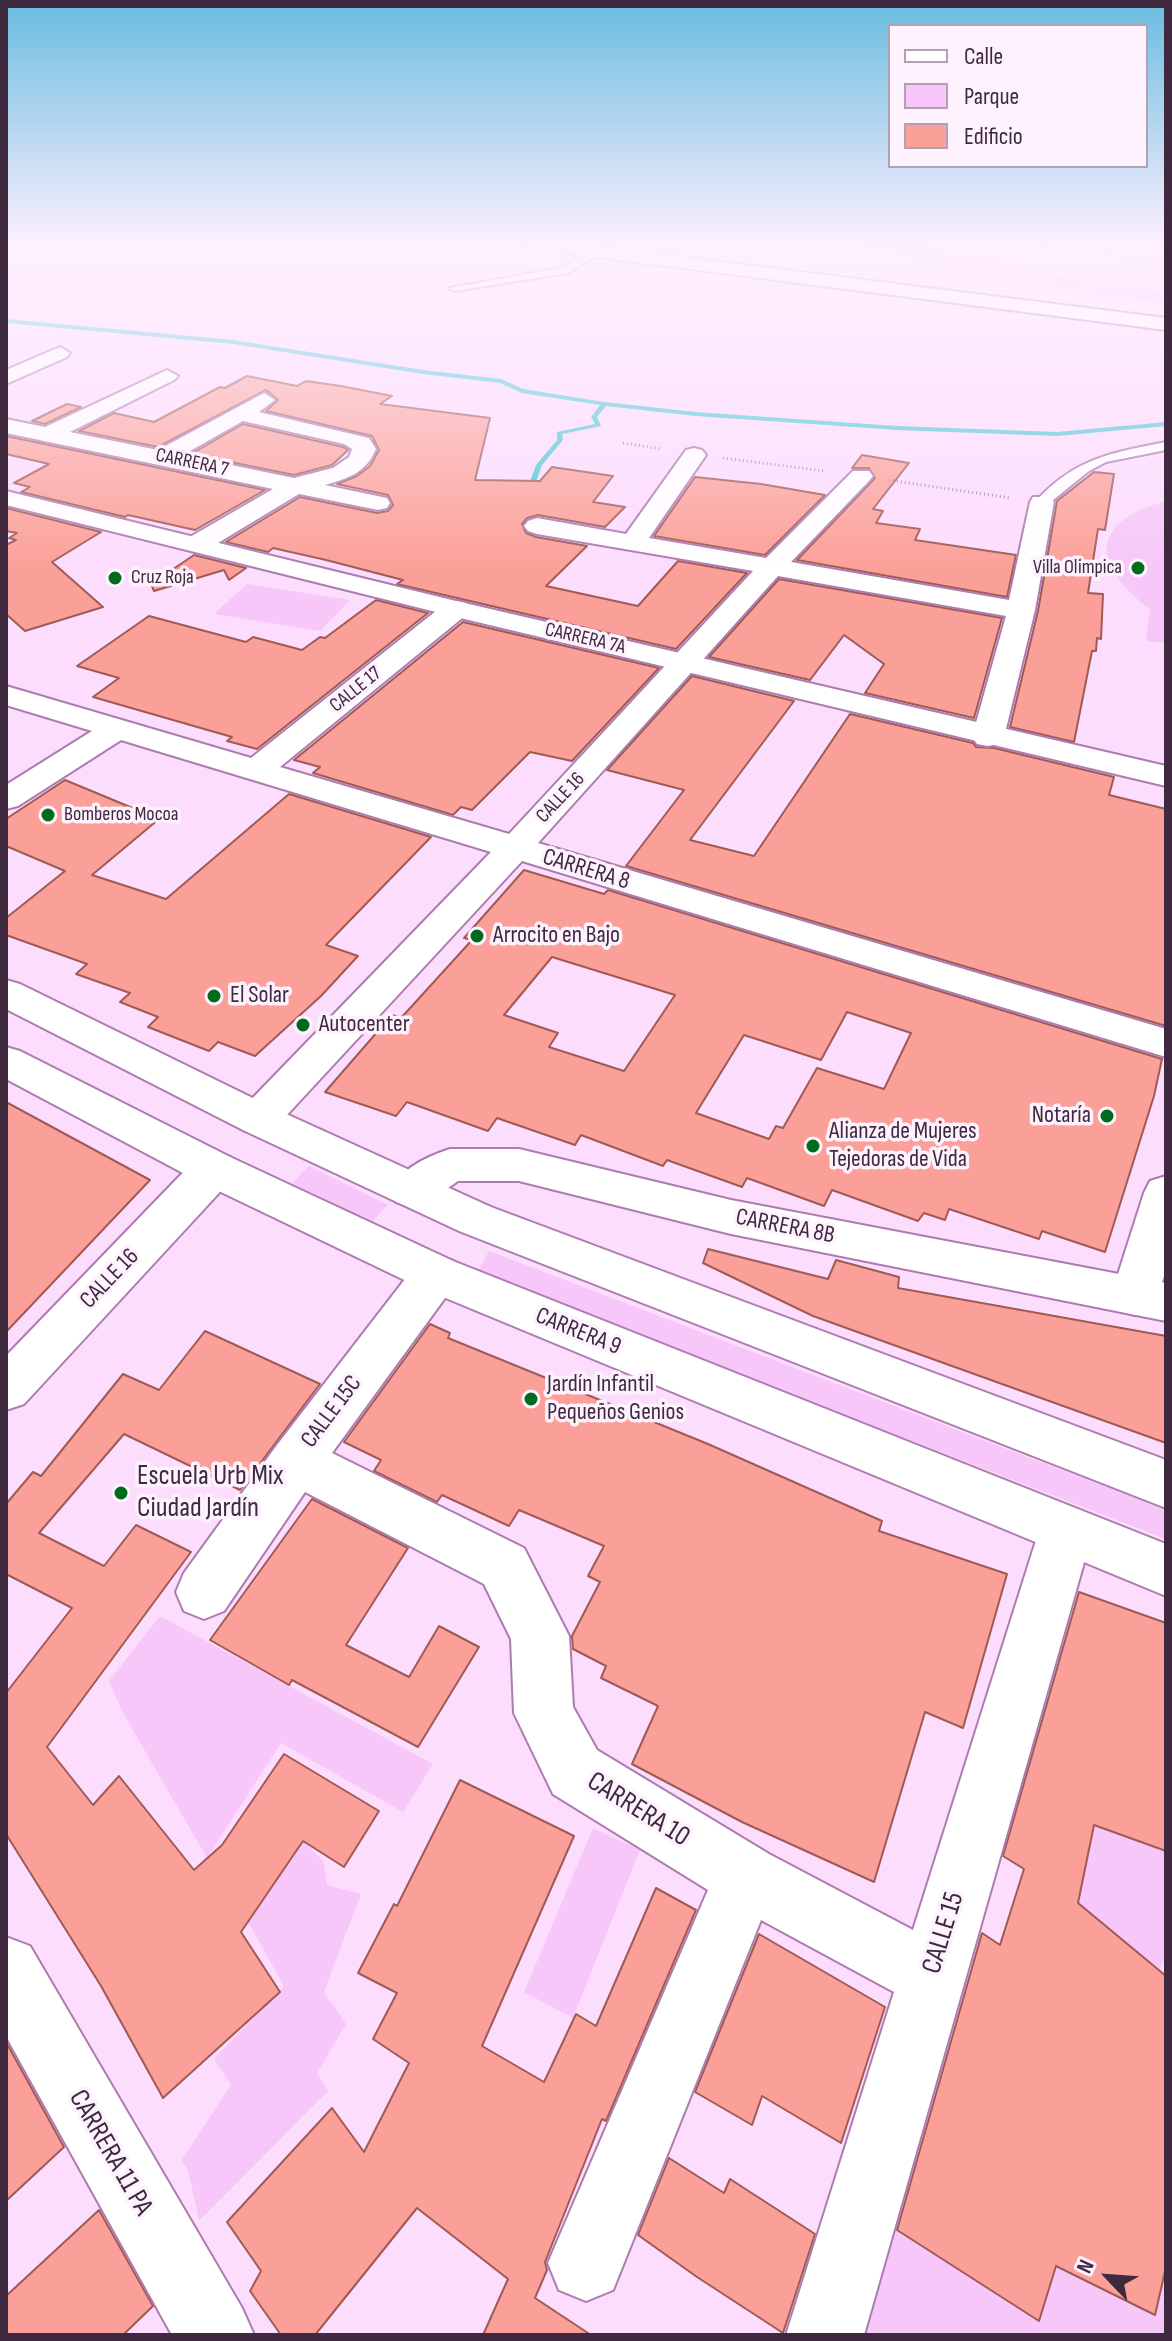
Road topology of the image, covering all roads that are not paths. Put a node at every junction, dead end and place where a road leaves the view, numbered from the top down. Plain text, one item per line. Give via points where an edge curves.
1 (60, 353) dead end
2 (167, 376) dead end
3 (6, 378) edge
4 (266, 398) dead end
5 (240, 414) junction
6 (6, 426) edge
7 (49, 434) junction
8 (1166, 446) edge
9 (694, 455) dead end
10 (163, 457) junction
11 (861, 476) dead end
12 (297, 485) junction
13 (10, 502) edge
14 (1042, 502) joint
15 (378, 503) dead end
16 (537, 526) dead end
17 (199, 543) junction
18 (632, 543) junction
19 (770, 569) junction
20 (456, 609) junction
21 (1021, 610) junction
22 (686, 663) junction
23 (6, 695) edge
24 (116, 729) junction
25 (988, 737) junction
26 (256, 770) junction
27 (1166, 776) edge
28 (6, 799) edge
29 (514, 849) junction
30 (6, 993) edge
31 (1166, 1043) edge
32 (6, 1061) edge
33 (258, 1119) junction
34 (214, 1169) junction
35 (412, 1190) junction
36 (1166, 1193) edge
37 (436, 1274) junction
38 (1151, 1299) edge
39 (6, 1389) edge
40 (296, 1461) junction
41 (1166, 1484) edge
42 (1066, 1531) junction
43 (1166, 1570) edge
44 (204, 1592) dead end
45 (746, 1877) junction
46 (6, 1970) edge
47 (931, 1976) junction
48 (586, 2263) dead end
49 (215, 2335) edge
50 (825, 2335) edge

1 - 3 main road
2 - 7 main road
4 - 5 main road
5 - 10 main road
5 - 12 main road via 361,443 359,461 341,473
6 - 7 main road, CARRERA 7
7 - 10 main road, CARRERA 7
8 - 14 lane via 1102,459
9 - 18 main road
10 - 12 main road, CARRERA 7
11 - 19 main road, CALLE 16
12 - 15 main road, CARRERA 7
12 - 17 main road
13 - 17 main road, CARRERA 7A
14 - 21 main road
16 - 18 main road
17 - 20 main road, CARRERA 7A
18 - 19 main road
19 - 21 main road
19 - 22 main road, CALLE 16
20 - 22 main road, CARRERA 7A
20 - 26 main road, CALLE 17
21 - 25 main road
22 - 25 main road, CARRERA 7A
22 - 29 main road, CALLE 16
23 - 24 main road, CARRERA 8
24 - 26 main road, CARRERA 8
24 - 28 main road
25 - 27 main road, CARRERA 7A
26 - 29 main road, CARRERA 8
29 - 31 main road, CARRERA 8
29 - 33 main road, CALLE 16
30 - 33 main road
32 - 34 main road, CARRERA 9
33 - 35 main road
34 - 37 main road, CARRERA 9
34 - 39 main road, CALLE 16
35 - 38 main road, CARRERA 8B via 450,1165 519,1165 731,1217
35 - 41 main road via 475,1219
36 - 38 main road
37 - 40 main road, CALLE 15C
37 - 42 main road, CARRERA 9
40 - 44 main road, CALLE 15C
40 - 45 main road, CARRERA 10 via 504,1566 540,1636 544,1713 575,1772
42 - 43 main road, CARRERA 9
42 - 47 main road, CALLE 15
45 - 47 main road, CARRERA 10
45 - 48 main road
46 - 49 main road, CARRERA 11 PA
47 - 50 main road, CALLE 15

